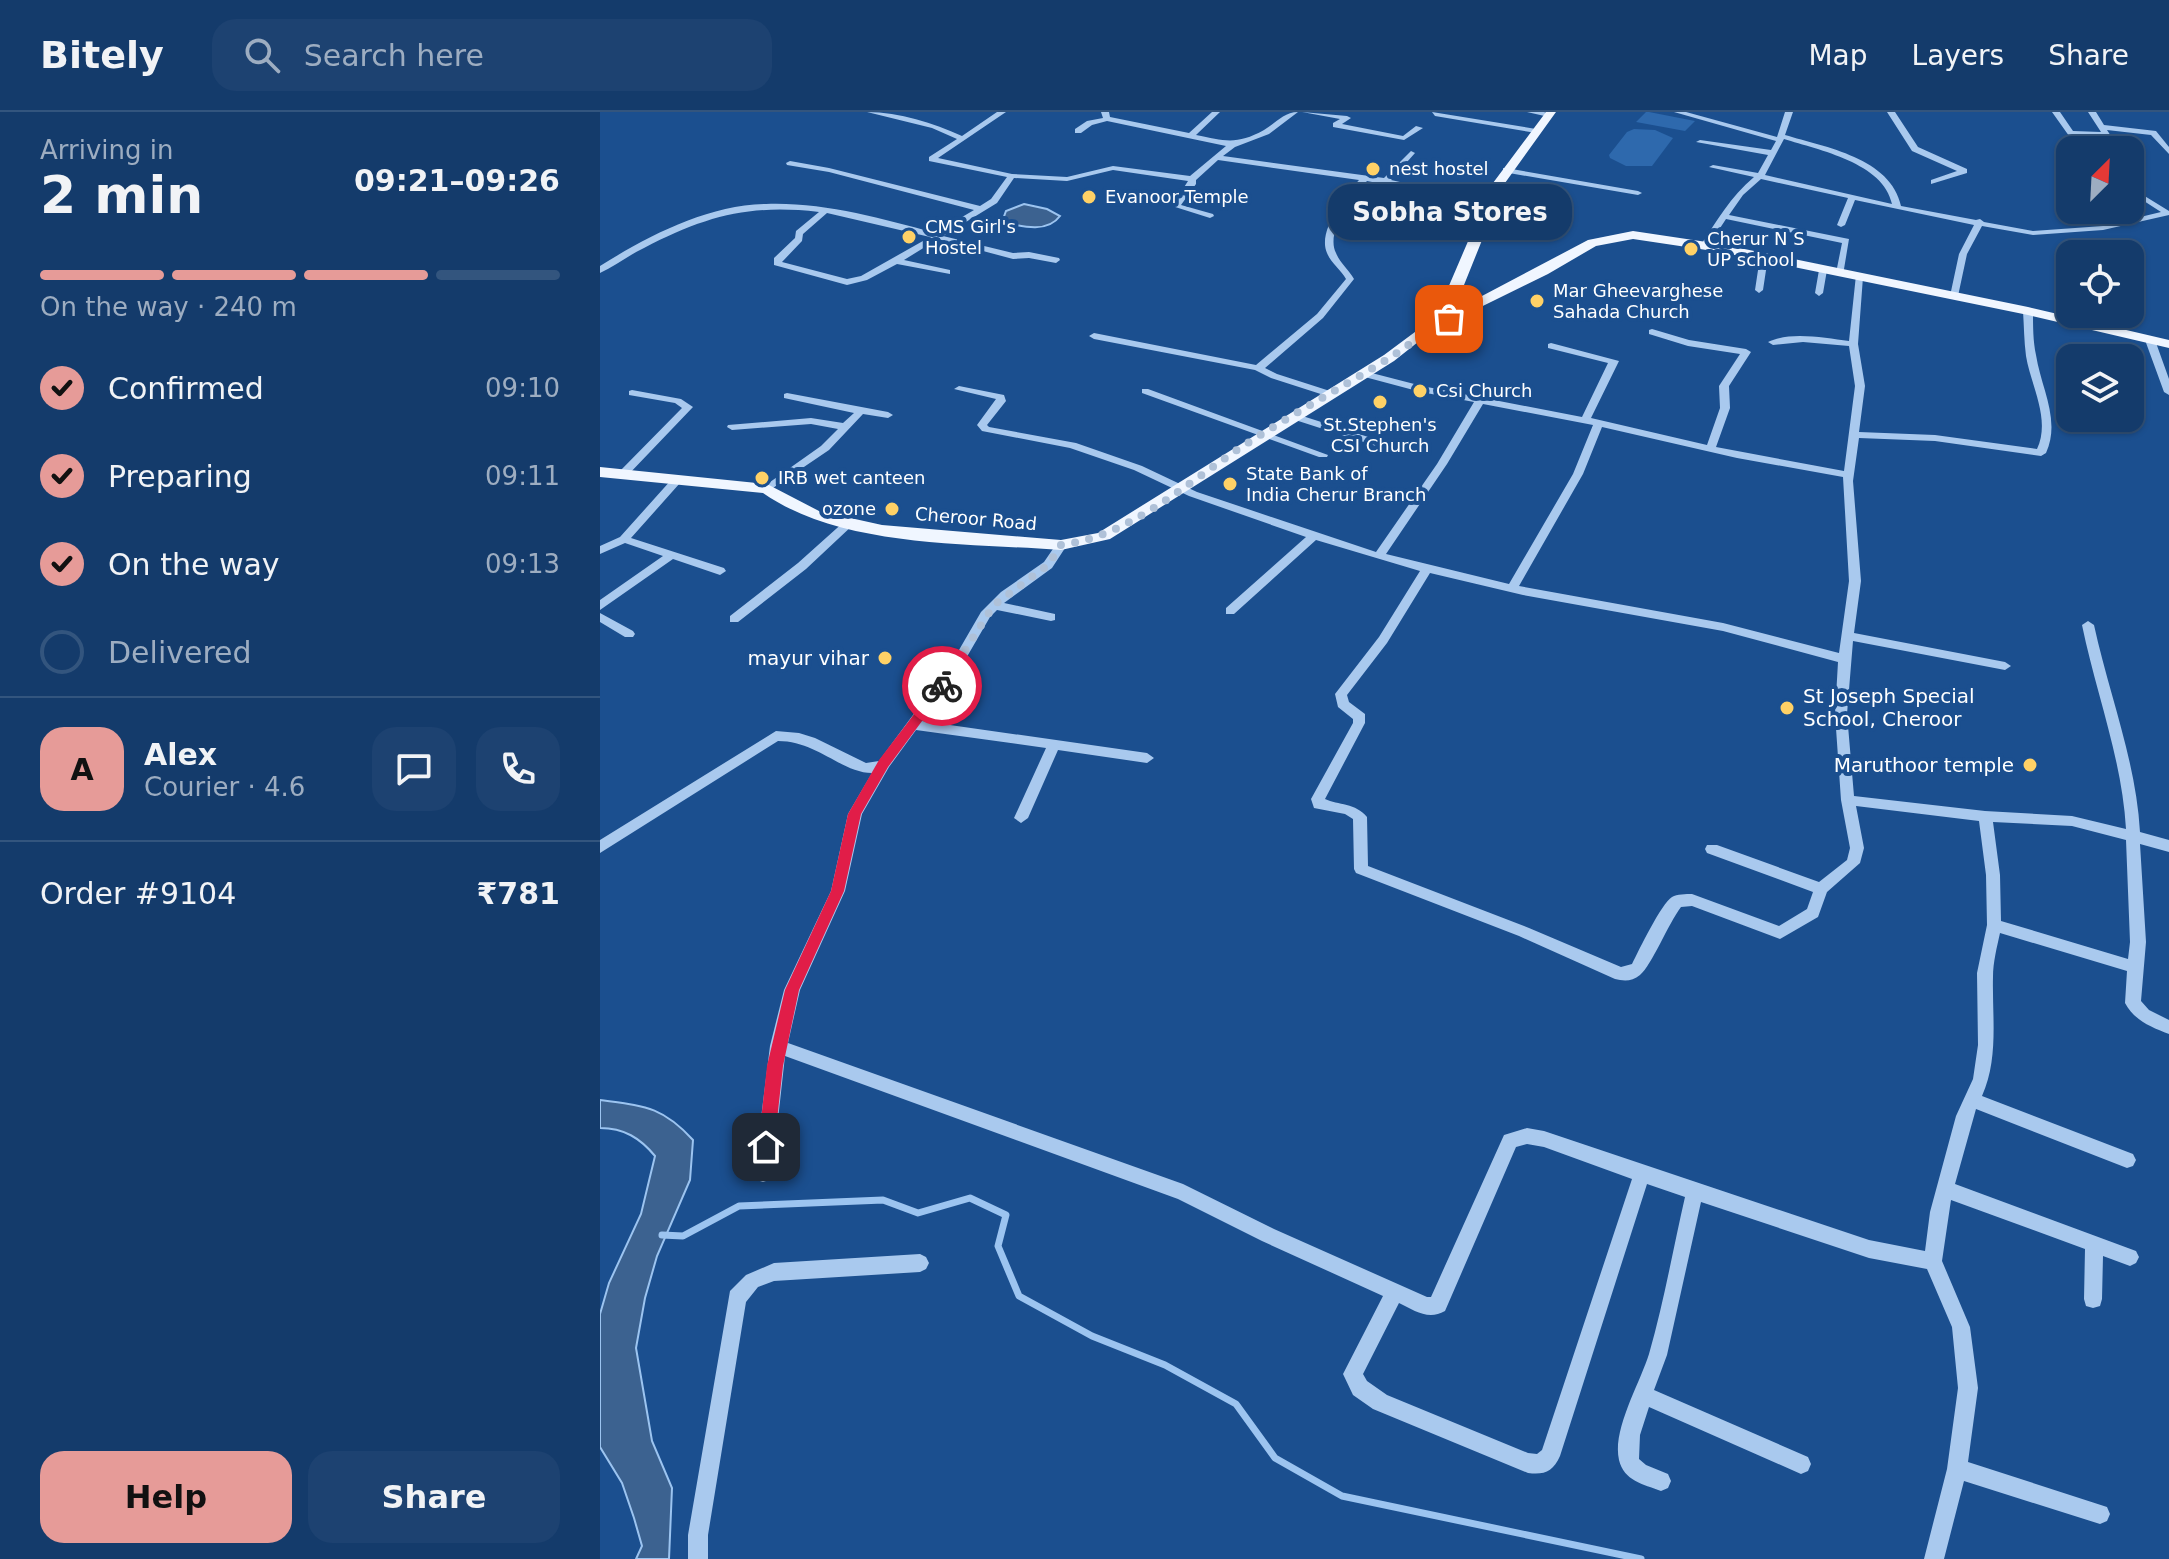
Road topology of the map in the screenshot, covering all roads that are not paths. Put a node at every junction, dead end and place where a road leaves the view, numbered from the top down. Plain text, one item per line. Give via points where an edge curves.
1 (871, 112) edge
2 (1002, 112) edge
3 (1216, 112) edge
4 (1294, 112) edge
5 (1306, 112) edge
6 (1531, 112) edge
7 (1678, 112) edge
8 (1789, 112) edge
9 (1891, 112) edge
10 (2056, 112) edge
11 (2092, 112) edge
12 (1550, 113) edge
13 (1435, 114) dead end
14 (1106, 115) edge
15 (1419, 128) dead end
16 (1078, 131) dead end
17 (1536, 131) junction
18 (2104, 131) junction
19 (2069, 133) junction
20 (1191, 136) junction
21 (2071, 136) edge
22 (2107, 136) edge
23 (961, 138) junction
24 (1781, 138) junction
25 (1700, 142) dead end
26 (1232, 145) junction
27 (2168, 151) edge
28 (1411, 153) dead end
29 (1773, 153) junction
30 (1216, 157) junction
31 (790, 163) dead end
32 (1713, 167) dead end
33 (1506, 170) junction
34 (1761, 175) junction
35 (1012, 176) junction
36 (1192, 179) junction
37 (1364, 179) junction
38 (1386, 181) junction
39 (1934, 182) dead end
40 (1638, 193) dead end
41 (1852, 198) junction
42 (2144, 200) edge
43 (1490, 203) junction
44 (1897, 208) junction
45 (980, 209) junction
46 (823, 213) junction
47 (1210, 216) dead end
48 (1723, 216) junction
49 (2166, 216) edge
50 (1980, 221) junction
51 (1841, 225) dead end
52 (934, 236) junction
53 (1704, 246) junction
54 (1764, 257) junction
55 (1056, 260) dead end
56 (896, 261) junction
57 (600, 270) edge
58 (1823, 270) junction
59 (947, 272) dead end
60 (1840, 273) junction
61 (1859, 277) junction
62 (1759, 290) dead end
63 (1819, 293) dead end
64 (1954, 296) junction
65 (2028, 311) junction
66 (2056, 315) edge
67 (2118, 328) edge
68 (1425, 331) junction
69 (1652, 332) dead end
70 (1094, 336) dead end
71 (2150, 340) junction
72 (1773, 342) dead end
73 (1853, 344) junction
74 (2169, 344) edge
75 (1551, 346) dead end
76 (1258, 368) junction
77 (1364, 374) junction
78 (959, 389) dead end
79 (1145, 391) dead end
80 (2169, 392) edge
81 (632, 393) dead end
82 (1330, 394) junction
83 (787, 396) dead end
84 (1480, 401) junction
85 (861, 411) junction
86 (888, 415) dead end
87 (1293, 416) junction
88 (1585, 420) junction
89 (1599, 423) junction
90 (732, 427) dead end
91 (846, 427) junction
92 (1265, 433) junction
93 (1855, 435) junction
94 (1380, 444) dead end
95 (1711, 448) junction
96 (1323, 455) dead end
97 (600, 472) edge
98 (623, 474) junction
99 (1849, 475) junction
100 (676, 481) junction
101 (1181, 488) junction
102 (767, 489) junction
103 (850, 522) junction
104 (1314, 536) junction
105 (624, 539) junction
106 (1061, 545) junction
107 (600, 550) edge
108 (672, 555) junction
109 (1379, 556) junction
110 (1427, 569) junction
111 (720, 571) dead end
112 (1512, 588) junction
113 (994, 605) junction
114 (600, 606) edge
115 (1230, 611) dead end
116 (600, 617) edge
117 (1051, 617) dead end
118 (734, 619) dead end
119 (2088, 625) dead end
120 (629, 634) dead end
121 (1848, 636) junction
122 (1844, 659) junction
123 (2005, 666) dead end
124 (914, 725) junction
125 (1054, 745) junction
126 (1147, 758) dead end
127 (884, 764) junction
128 (1848, 800) junction
129 (1985, 816) junction
130 (1021, 818) dead end
131 (2133, 836) junction
132 (2169, 846) edge
133 (600, 847) edge
134 (1712, 849) dead end
135 (1821, 889) junction
136 (1994, 925) junction
137 (2135, 967) junction
138 (2169, 1027) edge
139 (778, 1046) junction
140 (1973, 1100) junction
141 (2127, 1160) dead end
142 (763, 1174) dead end
143 (1642, 1174) junction
144 (1945, 1189) junction
145 (1695, 1192) junction
146 (2094, 1244) junction
147 (2130, 1257) dead end
148 (1933, 1261) junction
149 (920, 1263) dead end
150 (1394, 1293) junction
151 (2093, 1299) dead end
152 (1643, 1395) junction
153 (1801, 1464) dead end
154 (1957, 1469) junction
155 (1661, 1481) dead end
156 (2100, 1514) dead end
157 (698, 1559) edge
158 (1934, 1559) edge

1 - 23 street via 934,126
2 - 23 street
3 - 20 street
4 - 26 street via 1266,132
5 - 15 street via 1347,118 1336,125 1404,138
6 - 12 street
7 - 24 street
8 - 24 street
9 - 39 street via 1915,149 1964,171
10 - 19 street
11 - 18 street
12 - 17 main road, Cheroor Road
13 - 17 street
14 - 16 street
14 - 20 street
17 - 33 main road, Cheroor Road
18 - 19 street
18 - 22 street
18 - 27 street via 2153,133
19 - 21 street
20 - 26 street
23 - 35 street via 932,159
24 - 29 street
24 - 44 street via 1877,174 1891,188
25 - 29 street
26 - 30 street
28 - 38 street
29 - 34 street
30 - 36 street
30 - 37 street
31 - 45 street
32 - 34 street
33 - 40 street
33 - 43 main road, Cheroor Road
34 - 41 street
34 - 48 street
35 - 36 street via 1067,179 1113,168
35 - 45 street via 1002,193
36 - 47 street via 1176,206
37 - 38 street
37 - 76 street via 1343,203 1329,242 1350,279 1315,322
38 - 43 street
41 - 44 street
41 - 51 street
42 - 49 street
43 - 68 main road, Cheroor Road via 1464,271
44 - 50 street
45 - 52 street
46 - 52 street
46 - 56 street via 799,233 777,263 847,282
46 - 57 street via 763,206 729,211 680,228
48 - 53 street
48 - 60 street via 1846,241
49 - 50 street via 2050,234
50 - 64 street via 1963,254
52 - 55 street via 1013,256
52 - 56 street
53 - 54 main road
53 - 68 main road via 1633,235 1592,243
54 - 58 main road
54 - 62 street
56 - 59 street
58 - 60 main road
58 - 63 street
60 - 61 main road
61 - 64 main road
61 - 73 street
64 - 65 main road
65 - 66 main road
65 - 93 street via 2047,438 2041,453 1935,438
67 - 71 main road
68 - 77 main road, Cheroor Road
69 - 95 street via 1746,352 1724,386 1725,408
70 - 76 street
71 - 74 main road
71 - 80 street
72 - 73 street
73 - 93 street via 1860,386
75 - 88 street via 1614,361
76 - 82 street
77 - 82 main road, Cheroor Road
77 - 84 street
78 - 101 street via 1001,397 983,421 986,429 1072,445
79 - 92 street
81 - 98 street via 688,407
82 - 87 main road, Cheroor Road
83 - 85 street
84 - 88 street
84 - 109 street
85 - 86 street
85 - 91 street
87 - 92 main road, Cheroor Road
87 - 94 street
88 - 89 street
89 - 95 street
89 - 112 street via 1578,474
90 - 91 street via 811,421
91 - 102 street
92 - 96 street
92 - 101 main road, Cheroor Road
93 - 99 street
95 - 99 street
97 - 98 main road, Cheroor Road
98 - 100 main road, Cheroor Road
99 - 121 street via 1855,581
100 - 102 main road, Cheroor Road
100 - 105 street
101 - 104 street
101 - 106 main road, Cheroor Road via 1104,536
102 - 103 main road, Cheroor Road via 787,503
103 - 106 main road, Cheroor Road
103 - 118 street
104 - 109 street
104 - 115 street
105 - 107 street
105 - 108 street
106 - 113 street via 1048,565
108 - 111 street
108 - 114 street
109 - 110 street
110 - 112 street
110 - 135 street via 1341,694 1343,704 1360,717 1359,723 1318,799 1324,806 1348,809 1360,817 1361,869 1620,974 1637,969 1677,901 1692,900 1780,933 1813,913
112 - 122 street via 1723,627
113 - 117 street
113 - 124 street
116 - 120 street
119 - 131 street via 2131,786
121 - 122 street
121 - 123 street
122 - 128 street via 1840,694
124 - 125 street
124 - 127 street
125 - 126 street
125 - 130 street
127 - 133 street via 864,768 791,734 776,736
127 - 139 street via 855,814 838,891 792,990
128 - 129 street
128 - 135 street via 1857,848 1853,863
129 - 131 street via 2072,821
129 - 136 street
131 - 132 street
131 - 137 street
134 - 135 street
136 - 137 street
136 - 140 street via 1985,973 1986,1045
137 - 138 street via 2133,1003 2143,1015
139 - 142 street
139 - 150 street via 1183,1192
140 - 141 street
140 - 144 street
143 - 145 street
143 - 150 street via 1544,1139 1510,1141 1438,1304 1426,1306
143 - 150 street via 1550,1456 1541,1465 1380,1402 1360,1388 1353,1374
144 - 146 street
144 - 148 street
145 - 148 street via 1869,1249
145 - 152 street via 1658,1355
146 - 147 street
146 - 151 street
148 - 154 street via 1961,1327 1968,1388
149 - 157 street via 774,1272 752,1281 737,1298
152 - 153 street
152 - 155 street via 1628,1461 1635,1470
154 - 156 street
154 - 158 street

